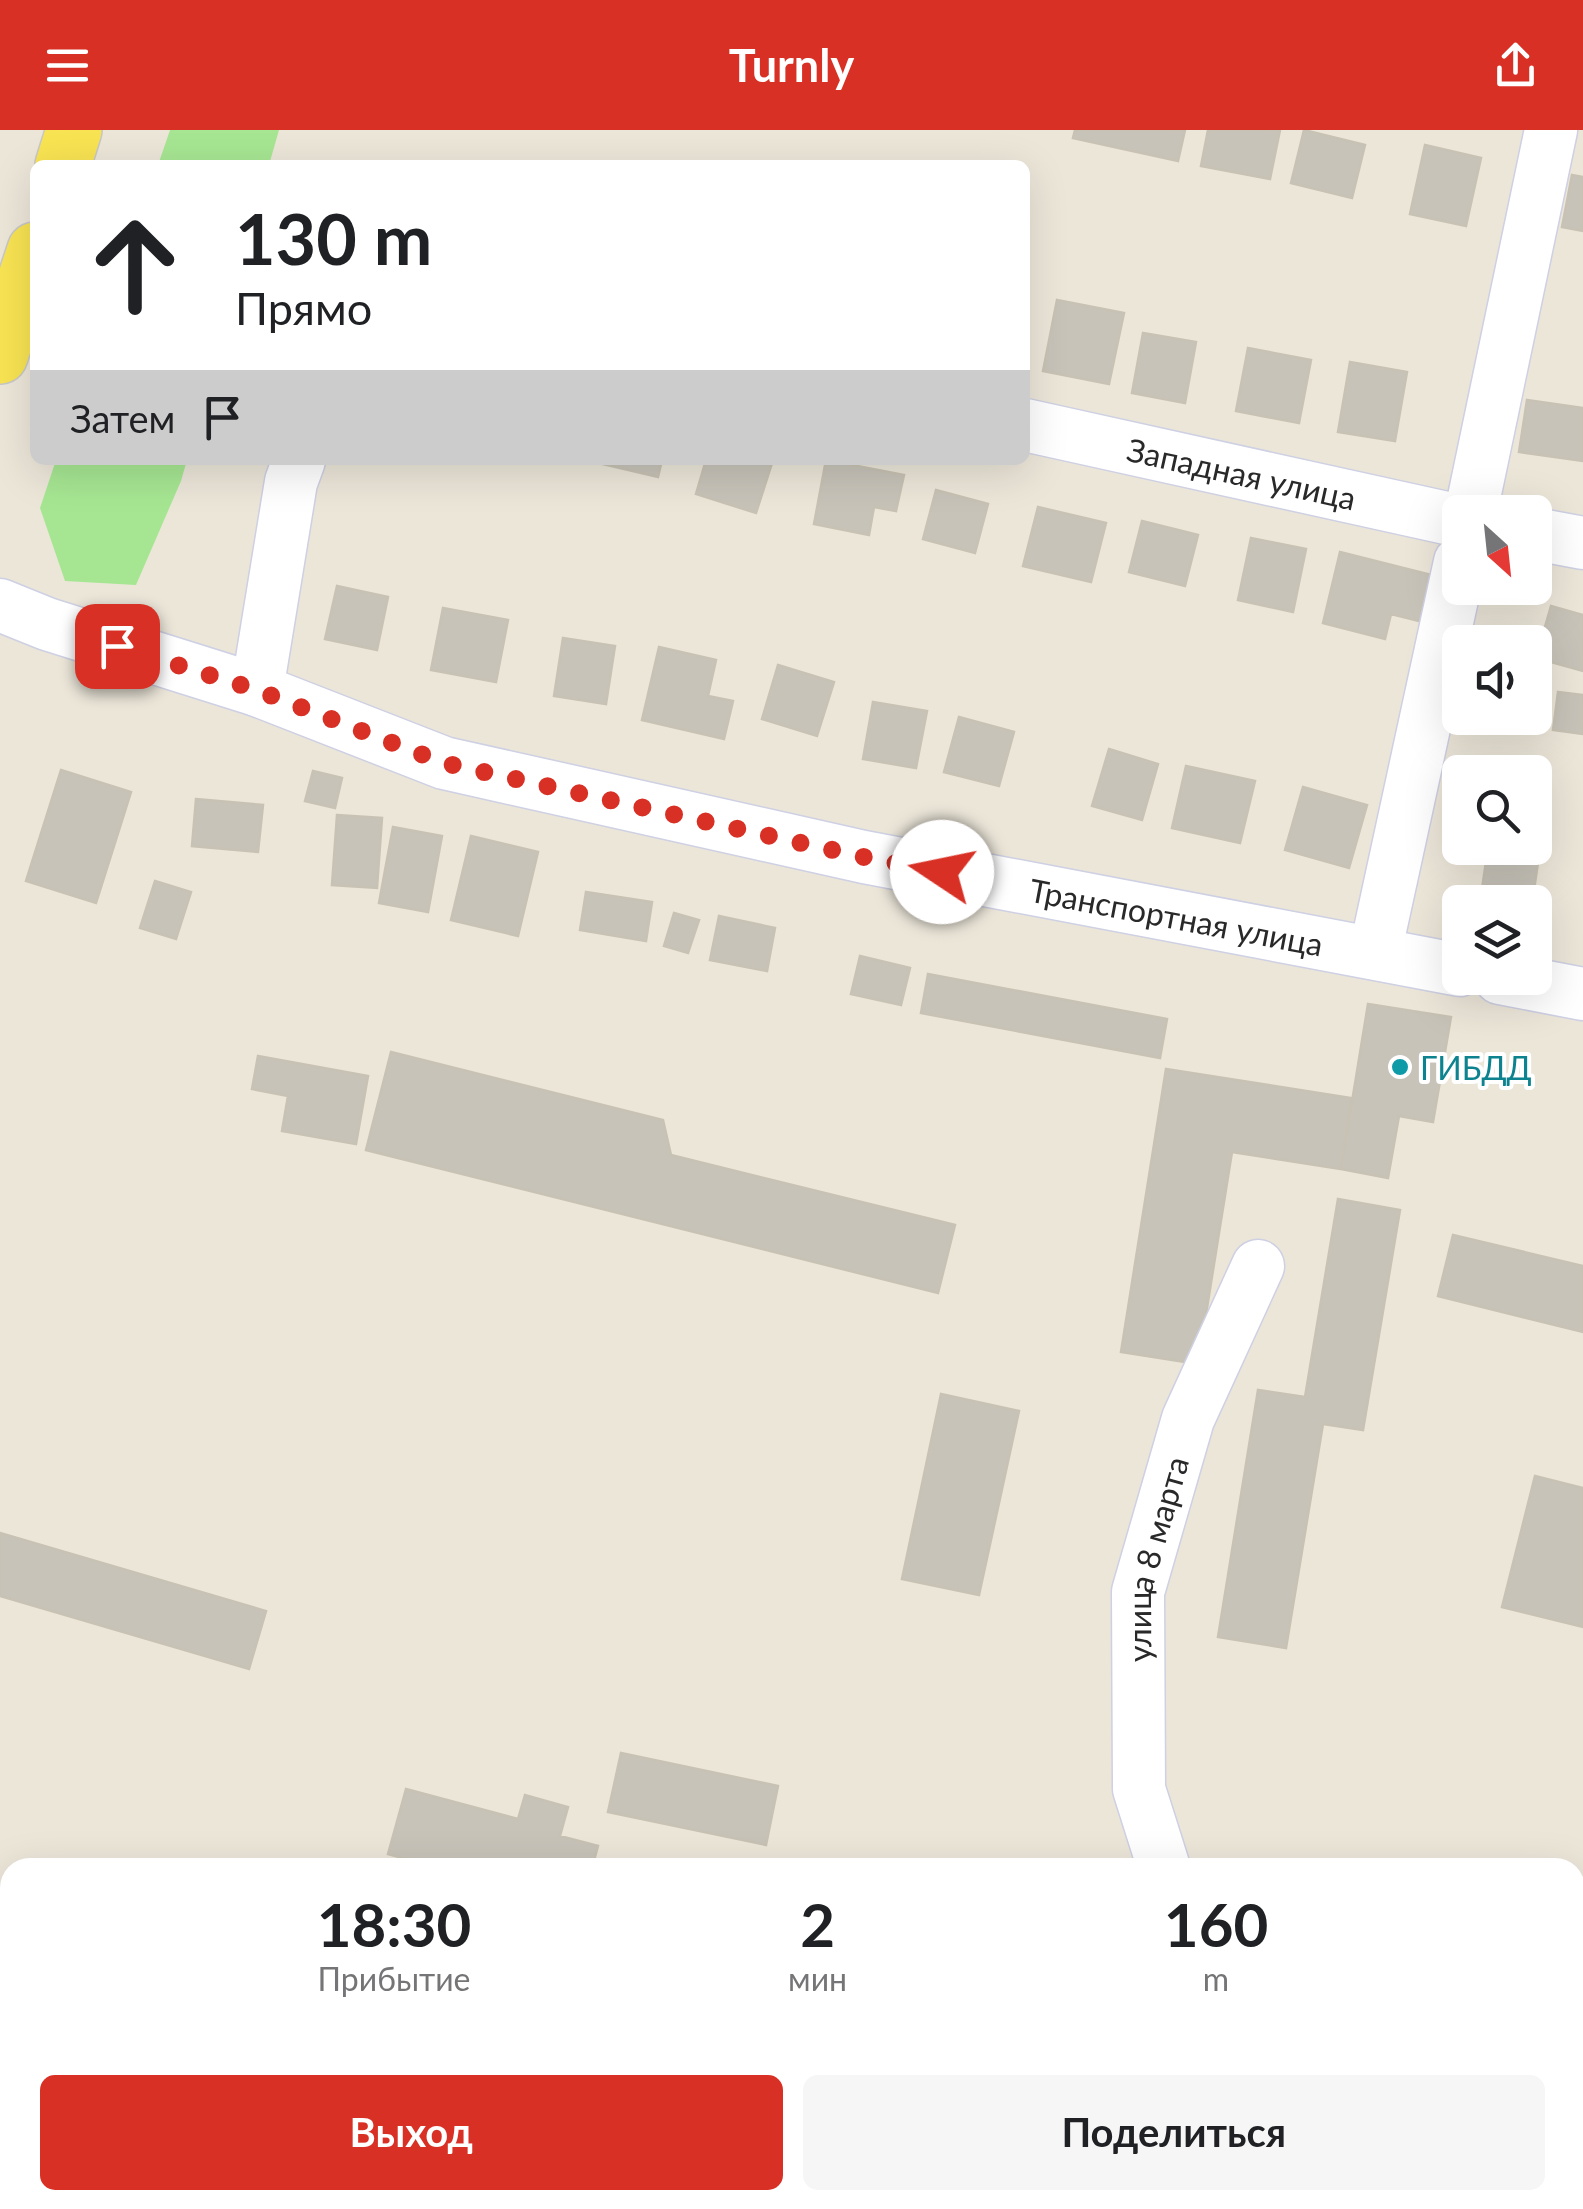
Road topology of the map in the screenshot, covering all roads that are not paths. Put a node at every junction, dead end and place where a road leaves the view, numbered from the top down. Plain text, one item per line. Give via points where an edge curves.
1 (74, 130) edge
2 (1551, 130) edge
3 (65, 160) edge
4 (30, 265) edge
5 (0, 356) edge
6 (1030, 426) edge
7 (296, 465) edge
8 (1475, 495) edge
9 (1442, 516) edge
10 (1552, 537) edge
11 (1583, 543) edge
12 (0, 604) edge
13 (1451, 605) edge
14 (257, 690) junction
15 (1375, 953) junction
16 (1442, 966) edge
17 (1552, 988) edge
18 (1583, 994) edge
19 (1258, 1266) dead end
20 (1161, 1858) edge

1 - 3 main road
2 - 8 street
4 - 5 main road
6 - 9 street, Западная улица
7 - 14 street
10 - 11 street
12 - 14 street, Транспортная улица
13 - 15 street
14 - 15 street, Транспортная улица via 444,763 864,857
15 - 16 street, Транспортная улица
17 - 18 street
19 - 20 street, улица 8 марта via 1188,1420 1138,1592 1140,1789

